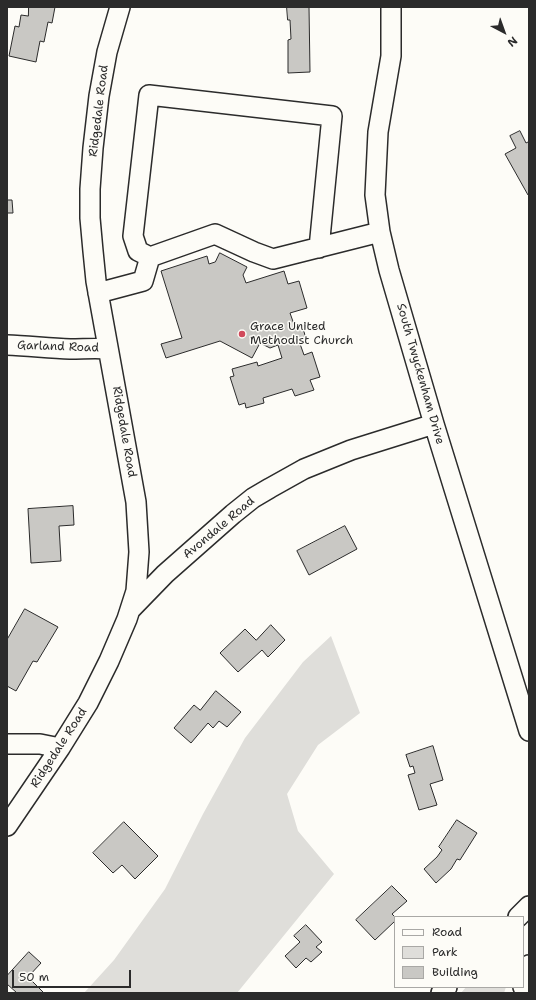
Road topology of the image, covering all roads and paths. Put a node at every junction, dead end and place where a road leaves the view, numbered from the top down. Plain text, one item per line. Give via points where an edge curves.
1 (120, 7) edge
2 (391, 7) edge
3 (380, 232) junction
4 (319, 248) junction
5 (150, 257) junction
6 (98, 293) junction
7 (7, 345) edge
8 (108, 349) junction
9 (434, 424) junction
10 (130, 610) junction
11 (529, 731) edge
12 (7, 744) edge
13 (60, 748) junction
14 (7, 826) edge
15 (529, 906) edge
16 (519, 916) edge
17 (529, 965) edge
18 (524, 983) edge

1 - 6 street, Ridgedale Road via 107,52 93,148 90,218
2 - 3 street, South Twyckenham Drive via 391,56 378,132 375,195
3 - 4 street
3 - 9 street, South Twyckenham Drive
4 - 5 street via 273,259 214,234
4 - 5 street via 332,116 149,95 133,236 138,251
5 - 6 street via 143,281
6 - 8 street, Ridgedale Road
7 - 8 street, Garland Road
8 - 10 street, Ridgedale Road via 136,502 139,552 136,590
9 - 10 street, Avondale Road via 351,450 304,469 253,498 165,574
9 - 11 street, South Twyckenham Drive
10 - 13 street, Ridgedale Road via 110,661
12 - 13 street via 40,744
13 - 14 street, Ridgedale Road
15 - 16 street
17 - 18 street

